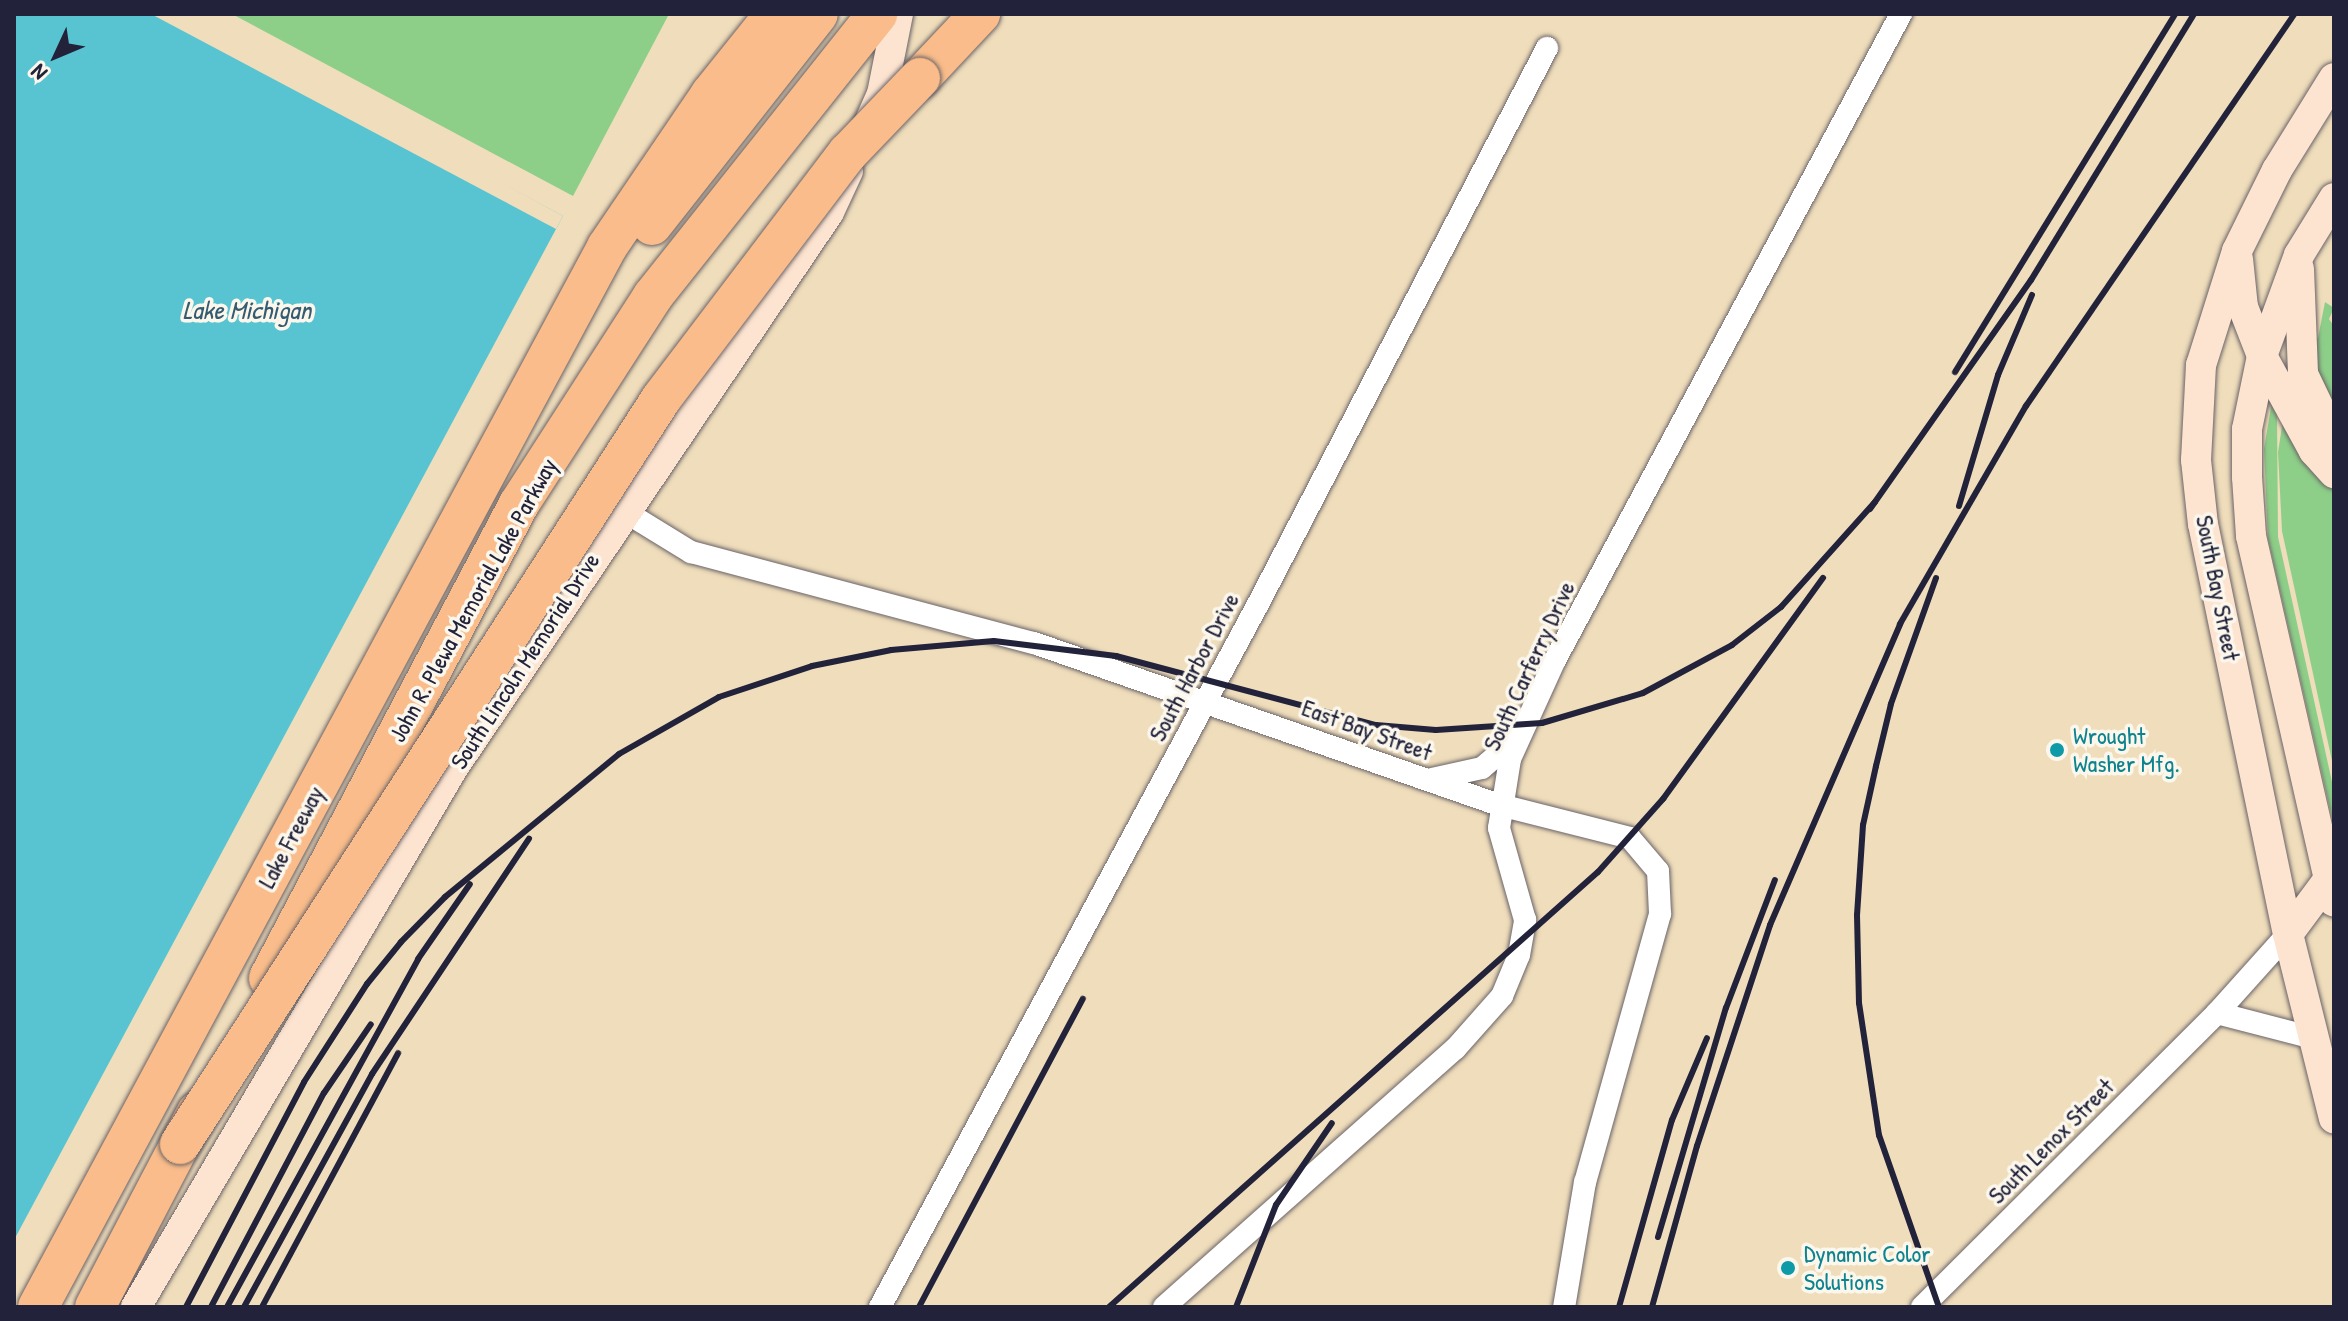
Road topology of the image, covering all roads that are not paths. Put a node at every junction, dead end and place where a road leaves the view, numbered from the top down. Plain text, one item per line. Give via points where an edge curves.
1 (775, 14) edge
2 (818, 14) edge
3 (877, 14) edge
4 (898, 14) edge
5 (980, 14) edge
6 (1901, 14) edge
7 (1547, 48) dead end
8 (2334, 78) edge
9 (2334, 198) edge
10 (2237, 251) junction
11 (2299, 255) junction
12 (2262, 356) junction
13 (540, 366) junction
14 (2334, 439) edge
15 (2334, 473) edge
16 (624, 511) junction
17 (1205, 700) junction
18 (1521, 735) junction
19 (1428, 779) junction
20 (1500, 805) junction
21 (2332, 884) edge
22 (2288, 934) junction
23 (2217, 1013) junction
24 (2314, 1038) junction
25 (2334, 1118) edge
26 (180, 1144) junction
27 (38, 1307) edge
28 (95, 1307) edge
29 (136, 1307) edge
30 (880, 1307) edge
31 (1164, 1307) edge
32 (1564, 1307) edge
33 (1922, 1307) edge

1 - 13 highway via 711,94 607,247
2 - 13 highway
3 - 26 highway, John R. Plewa Memorial Lake Parkway, bridge via 653,296 519,504
4 - 16 main road, South Lincoln Memorial Drive via 882,94 829,212
5 - 26 highway, bridge via 848,153 661,399
6 - 18 street, South Carferry Drive via 1815,166 1555,660
7 - 17 street, South Harbor Drive
8 - 10 main road, South Bay Street via 2277,170
9 - 11 main road, South Bay Street
10 - 12 main road via 2243,307
10 - 22 main road, South Bay Street via 2201,365 2196,460 2203,524
11 - 12 main road, South Bay Street
11 - 14 main road via 2303,374
12 - 15 main road via 2314,451
12 - 21 main road, South Bay Street via 2247,429 2251,536
13 - 27 highway, Lake Freeway
16 - 17 street, East Bay Street via 691,552 1034,643
16 - 29 main road, South Lincoln Memorial Drive via 453,768
17 - 19 street, East Bay Street
17 - 30 street, South Harbor Drive
18 - 19 street via 1482,768
18 - 20 street, South Carferry Drive
19 - 20 street, East Bay Street
20 - 31 street, South Carferry Drive via 1499,828 1525,920 1519,955 1502,996 1455,1049
20 - 32 street, East Bay Street via 1630,838 1651,859 1661,888 1660,914 1624,1054 1585,1182
21 - 22 main road
22 - 23 street, South Lenox Street
22 - 24 main road, South Bay Street
23 - 24 street
23 - 33 street, South Lenox Street
24 - 25 main road, South Bay Street
26 - 28 highway

